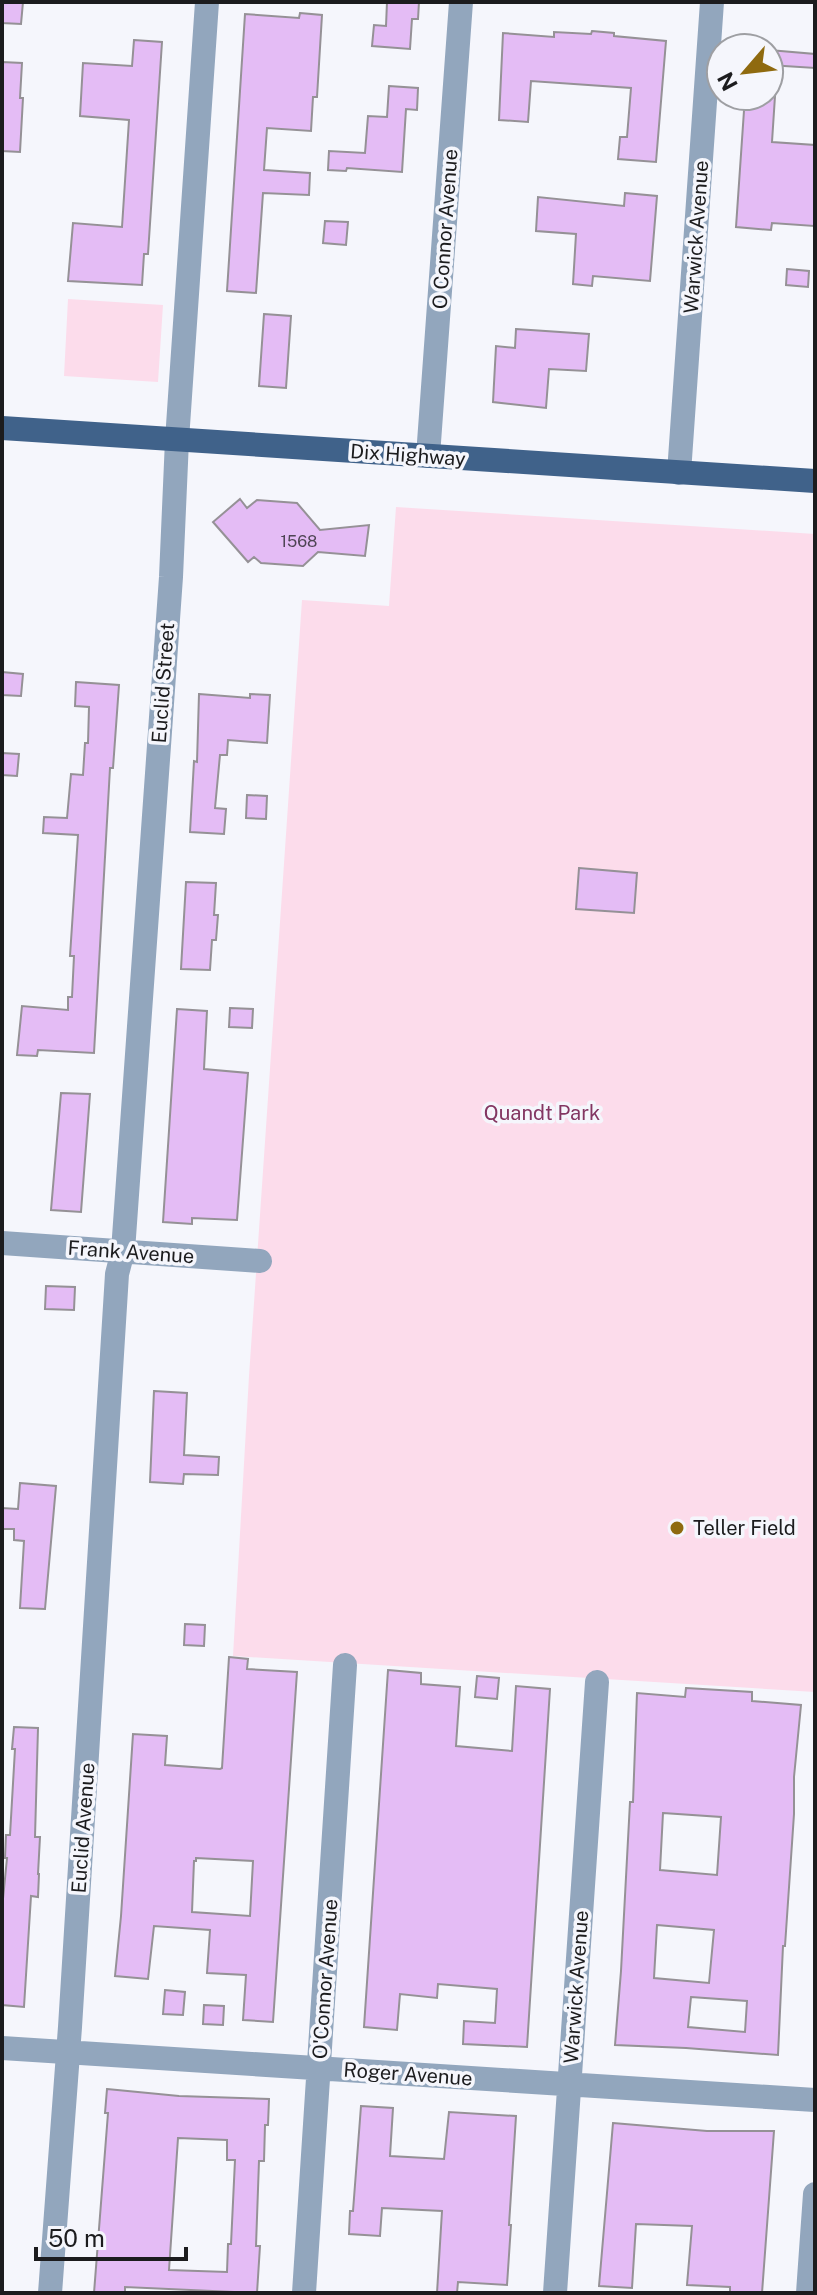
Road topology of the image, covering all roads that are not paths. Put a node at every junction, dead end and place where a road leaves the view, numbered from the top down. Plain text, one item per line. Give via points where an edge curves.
1 (207, 2) edge
2 (461, 2) edge
3 (712, 2) edge
4 (2, 428) edge
5 (177, 440) junction
6 (428, 456) junction
7 (679, 473) junction
8 (815, 481) edge
9 (2, 1243) edge
10 (123, 1251) junction
11 (260, 1261) dead end
12 (112, 1363) joint
13 (345, 1665) dead end
14 (597, 1682) dead end
15 (2, 2048) edge
16 (69, 2052) junction
17 (320, 2068) junction
18 (570, 2084) junction
19 (815, 2100) edge
20 (815, 2194) edge
21 (50, 2293) edge
22 (304, 2293) edge
23 (555, 2293) edge
24 (808, 2293) edge

1 - 5 street, Euclid Street
2 - 6 street, O Connor Avenue
3 - 7 street, Warwick Avenue
4 - 5 main road, Dix Highway
5 - 6 main road, Dix Highway
5 - 10 street, Euclid Street
6 - 7 main road, Dix Highway
7 - 8 main road, Dix Highway
9 - 10 street, Frank Avenue
10 - 11 street, Frank Avenue
10 - 12 street, Euclid Street
12 - 16 street, Euclid Avenue
13 - 17 street, O'Connor Avenue
14 - 18 street, Warwick Avenue
15 - 16 street, Roger Avenue
16 - 17 street, Roger Avenue
16 - 21 street, Euclid Avenue
17 - 18 street, Roger Avenue
17 - 22 street, O'Connor Avenue
18 - 19 street, Roger Avenue
18 - 23 street, Warwick Avenue
20 - 24 street

